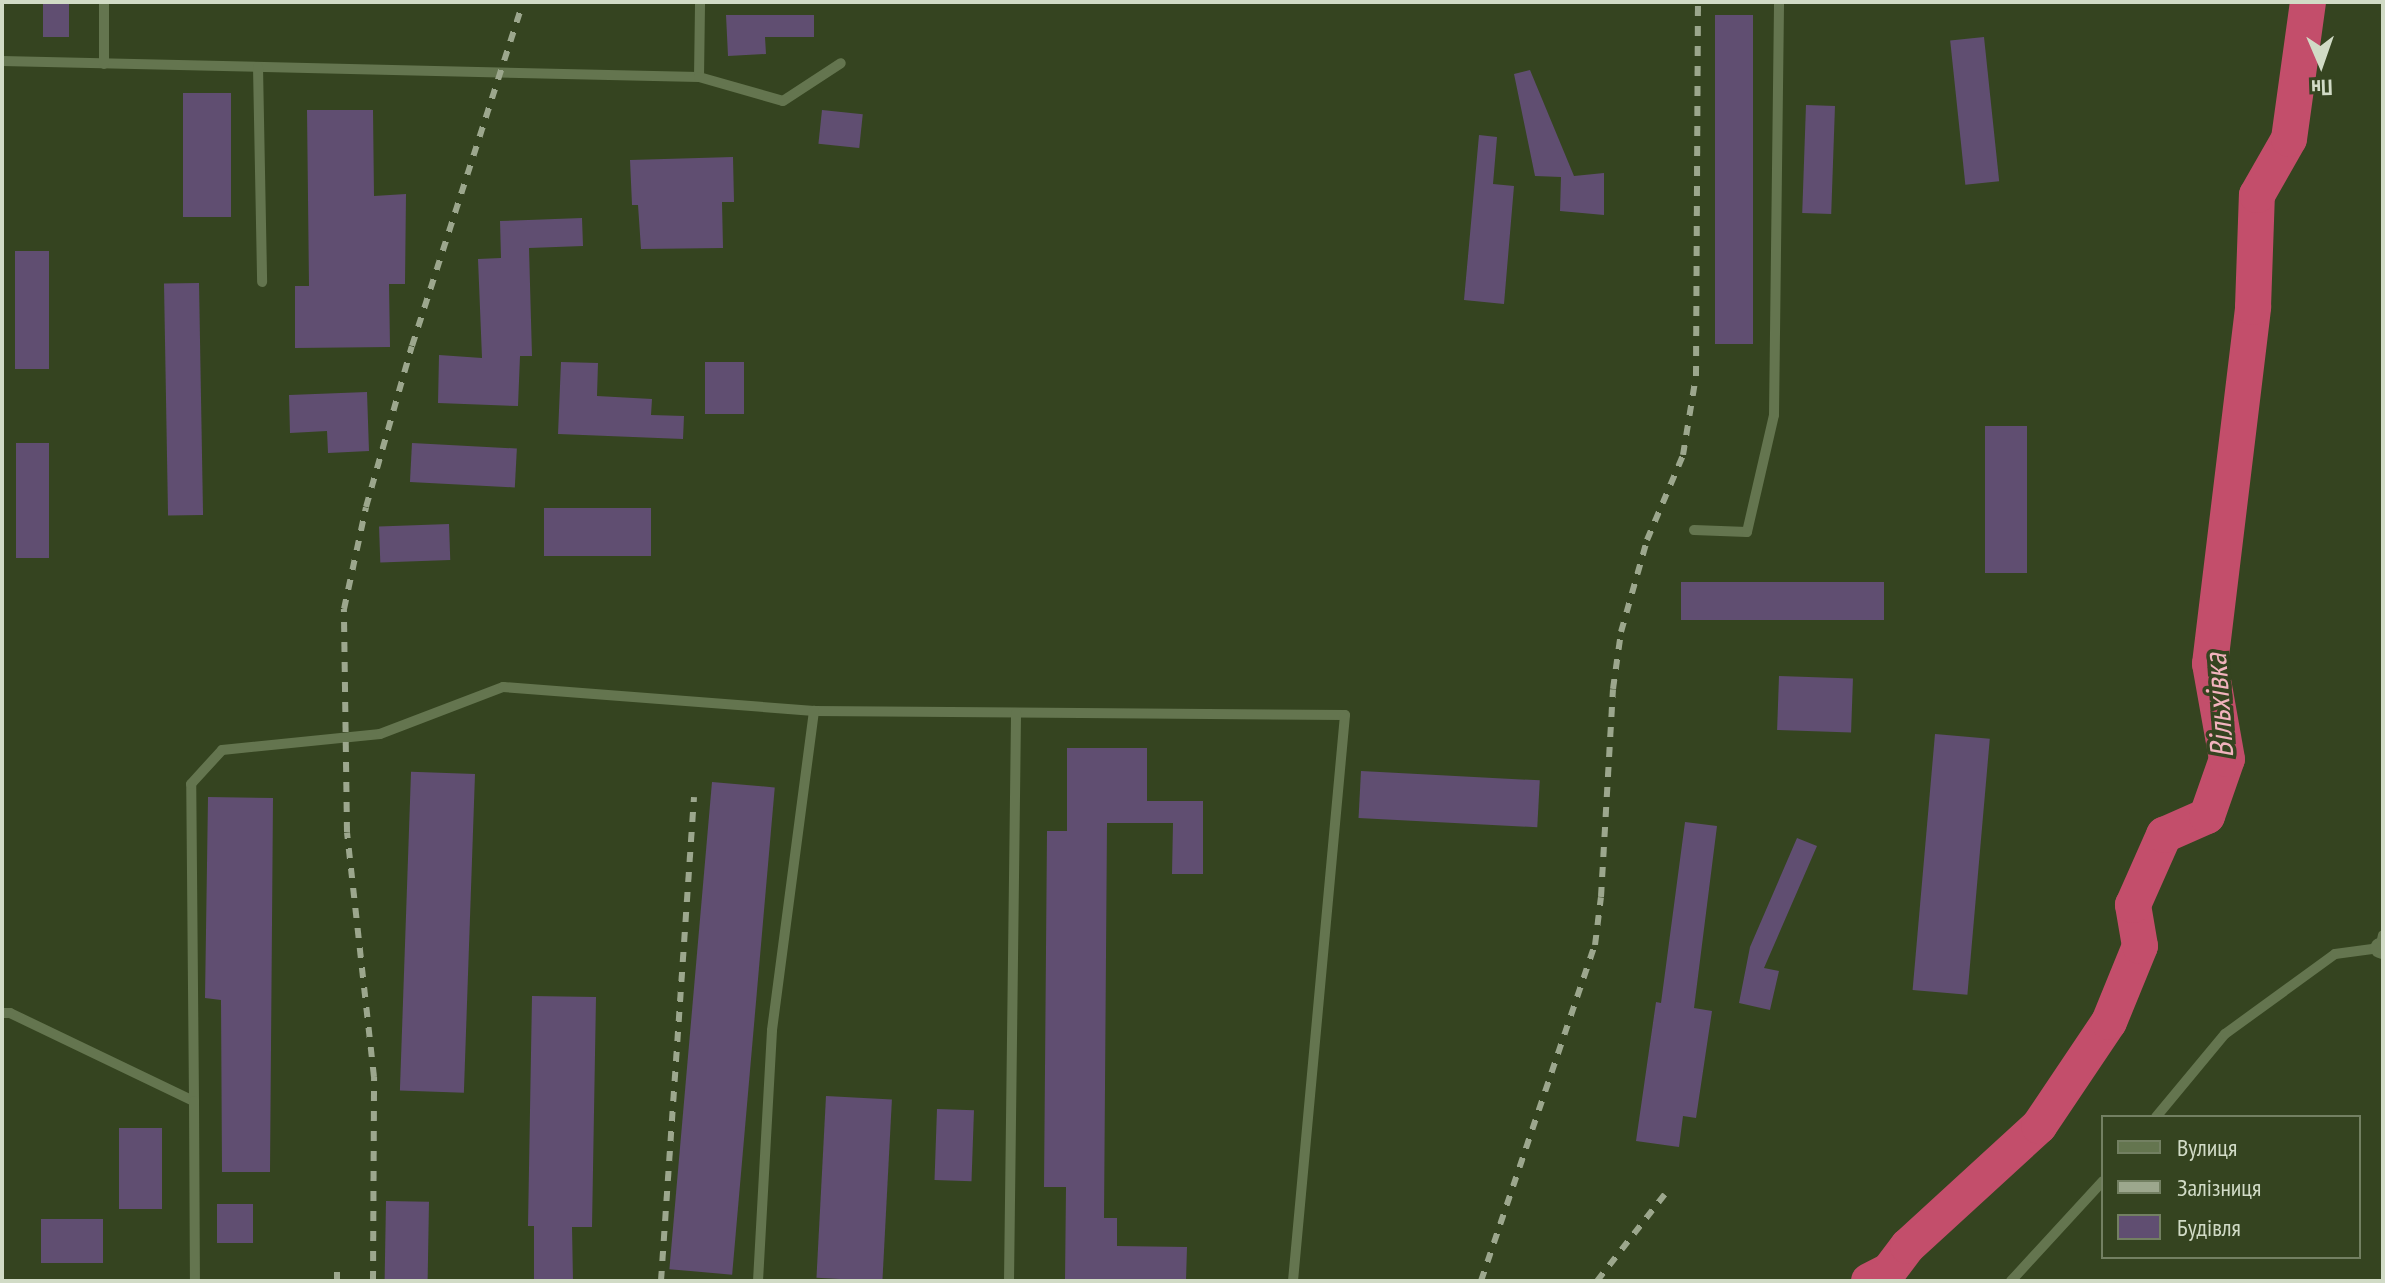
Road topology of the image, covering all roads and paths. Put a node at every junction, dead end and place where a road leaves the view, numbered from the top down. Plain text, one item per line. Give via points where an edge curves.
1 (104, 2) edge
2 (700, 2) edge
3 (1779, 2) edge
4 (2, 61) edge
5 (841, 63) dead end
6 (104, 64) junction
7 (258, 67) junction
8 (699, 77) junction
9 (262, 282) dead end
10 (1694, 530) dead end
11 (814, 711) junction
12 (1016, 713) junction
13 (2382, 944) edge
14 (2, 1013) edge
15 (194, 1101) junction
16 (2158, 1115) edge
17 (2101, 1183) edge
18 (195, 1281) edge
19 (758, 1281) edge
20 (1009, 1281) edge
21 (1293, 1281) edge
22 (2011, 1281) edge

1 - 6 lane
2 - 8 lane
3 - 10 lane via 1774,415 1747,532
4 - 6 lane
5 - 8 lane via 783,101
6 - 7 lane
7 - 8 lane
7 - 9 lane
11 - 12 lane
11 - 15 lane via 503,687 380,734 222,750 191,784
11 - 19 lane via 772,1030
12 - 20 lane
12 - 21 lane via 1345,715
13 - 16 lane via 2335,954 2225,1034
14 - 15 lane
15 - 18 lane
17 - 22 lane

